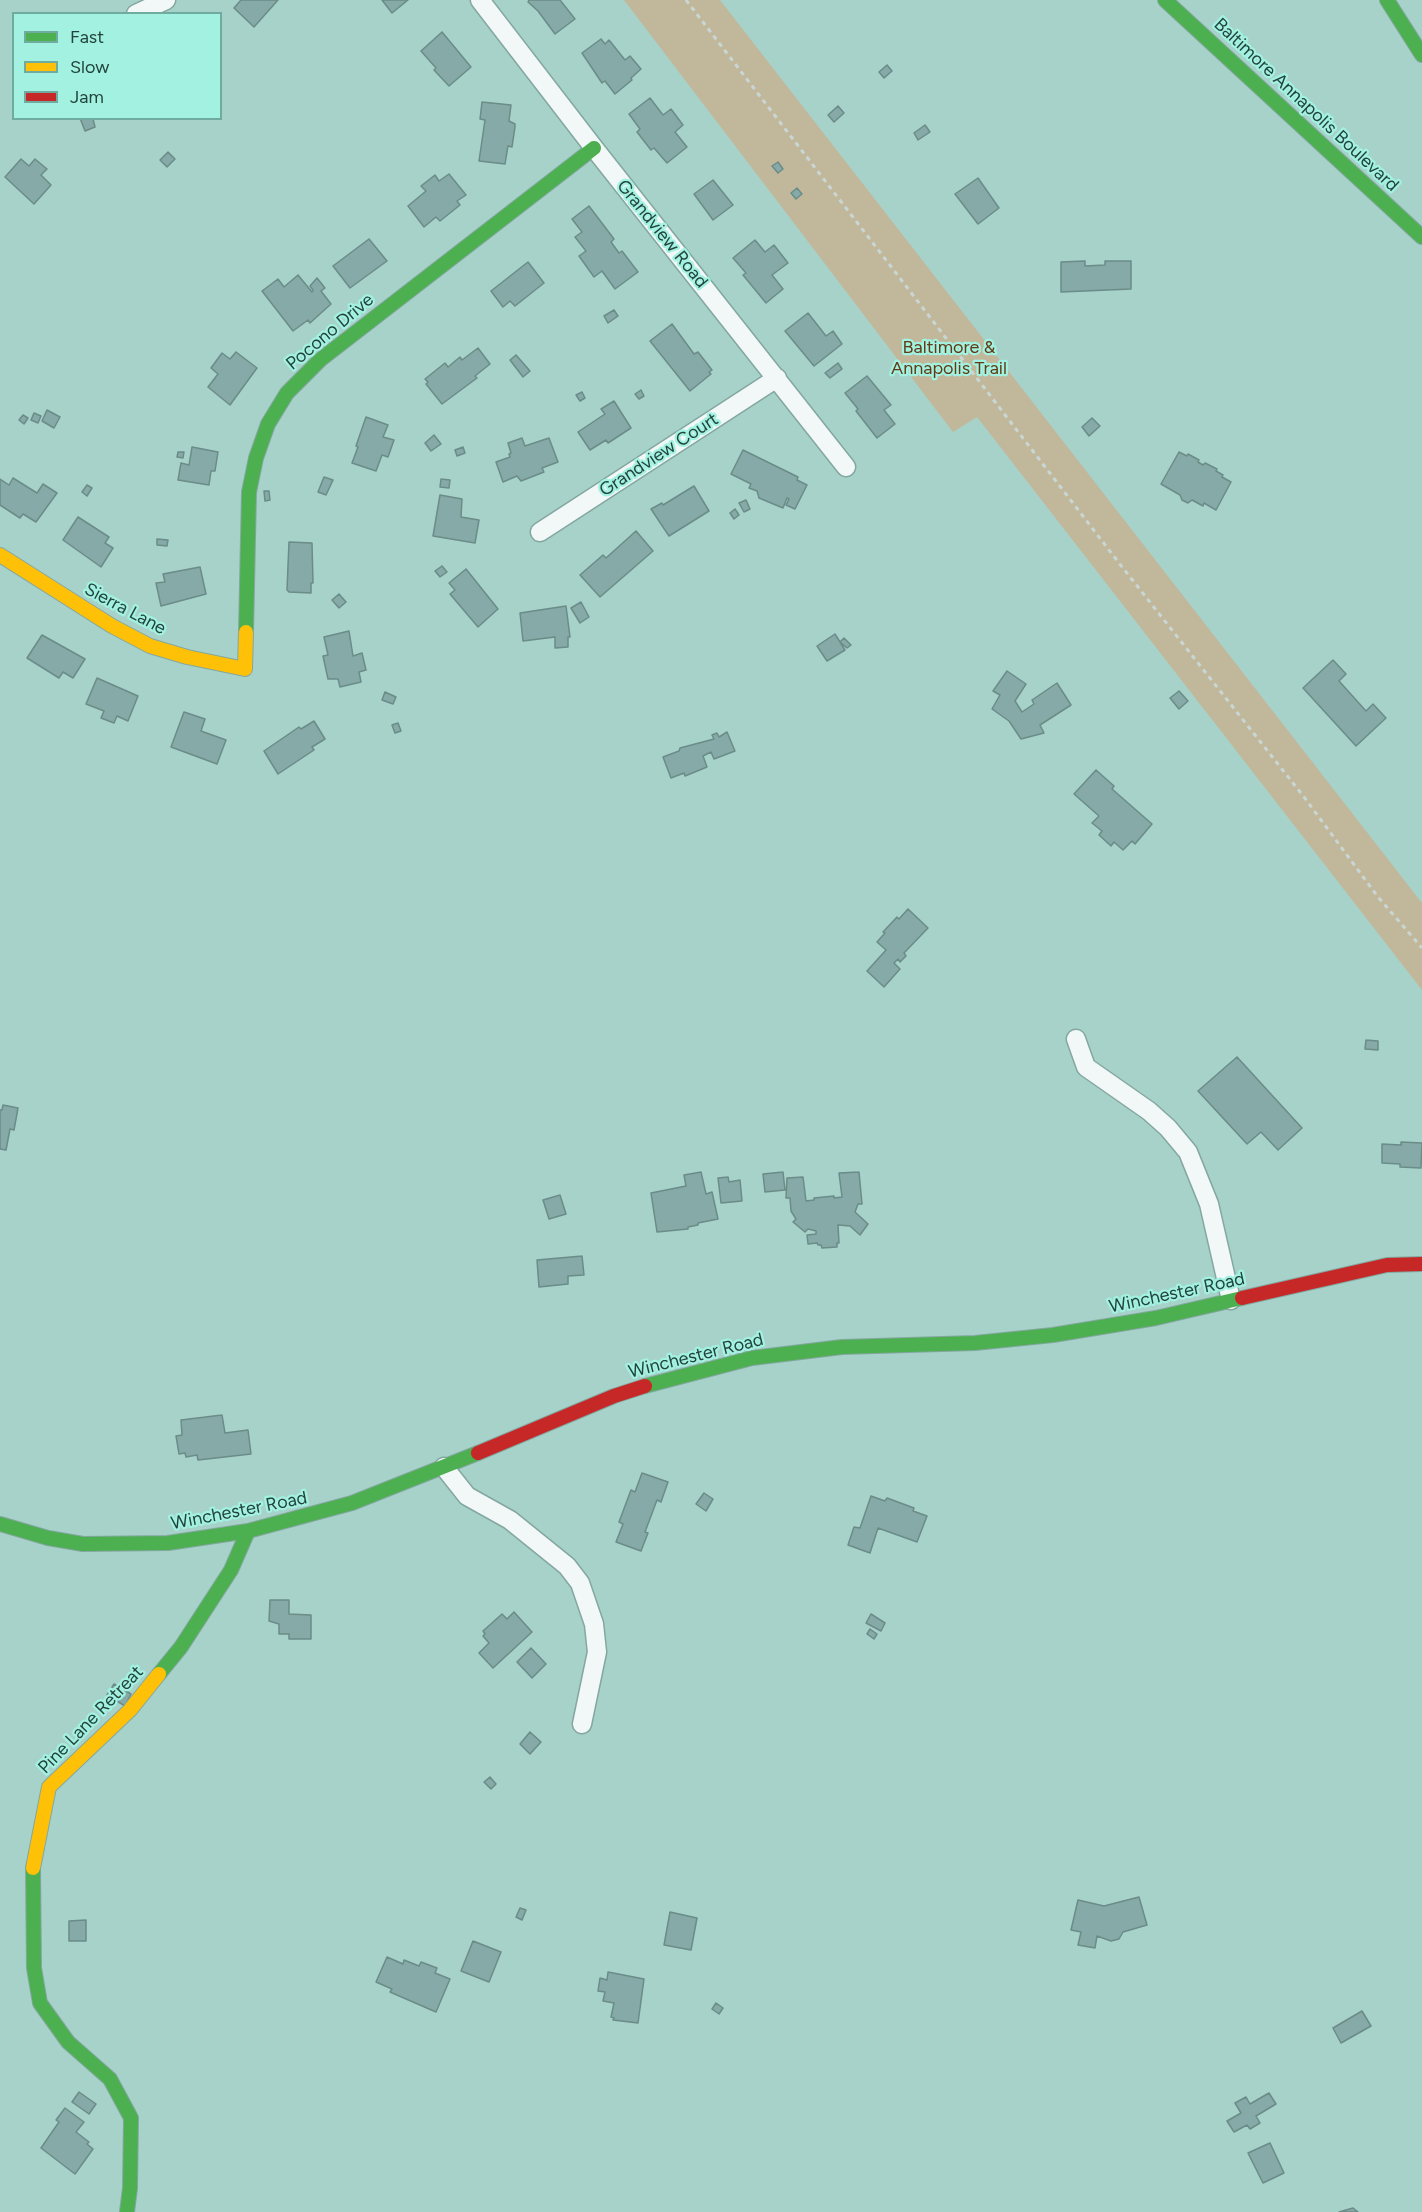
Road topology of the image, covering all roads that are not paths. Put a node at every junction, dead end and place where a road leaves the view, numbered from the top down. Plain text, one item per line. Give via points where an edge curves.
1 (166, 0) edge
2 (480, 0) edge
3 (1165, 0) edge
4 (1387, 0) edge
5 (140, 12) edge
6 (1422, 55) edge
7 (594, 148) junction
8 (1422, 237) edge
9 (777, 378) junction
10 (846, 467) dead end
11 (540, 532) dead end
12 (0, 555) edge
13 (244, 669) joint
14 (1076, 1039) dead end
15 (1422, 1264) edge
16 (1231, 1300) junction
17 (444, 1467) junction
18 (0, 1524) edge
19 (248, 1531) junction
20 (582, 1724) dead end
21 (127, 2212) edge

1 - 5 street
2 - 7 street, Grandview Road
3 - 8 main road, Baltimore Annapolis Boulevard
4 - 6 main road
7 - 9 street, Grandview Road
7 - 13 main road, Pocono Drive via 320,360 287,393 268,424 249,492
9 - 10 street, Grandview Road
9 - 11 street, Grandview Court
12 - 13 main road, Sierra Lane via 150,646
14 - 16 street via 1086,1067 1149,1111 1188,1152 1209,1204
15 - 16 main road, Winchester Road via 1387,1265
16 - 17 main road, Winchester Road via 1121,1325 1053,1335 975,1343 842,1347 752,1358 614,1395
17 - 19 main road, Winchester Road via 343,1506
17 - 20 street via 467,1496 510,1520 567,1566 580,1584 594,1624 597,1652
18 - 19 main road, Winchester Road via 48,1538 112,1545 168,1543
19 - 21 main road, Pine Lane Retreat via 231,1570 181,1647 130,1710 49,1787 33,1869 34,1968 40,2003 68,2042 110,2079 131,2118

